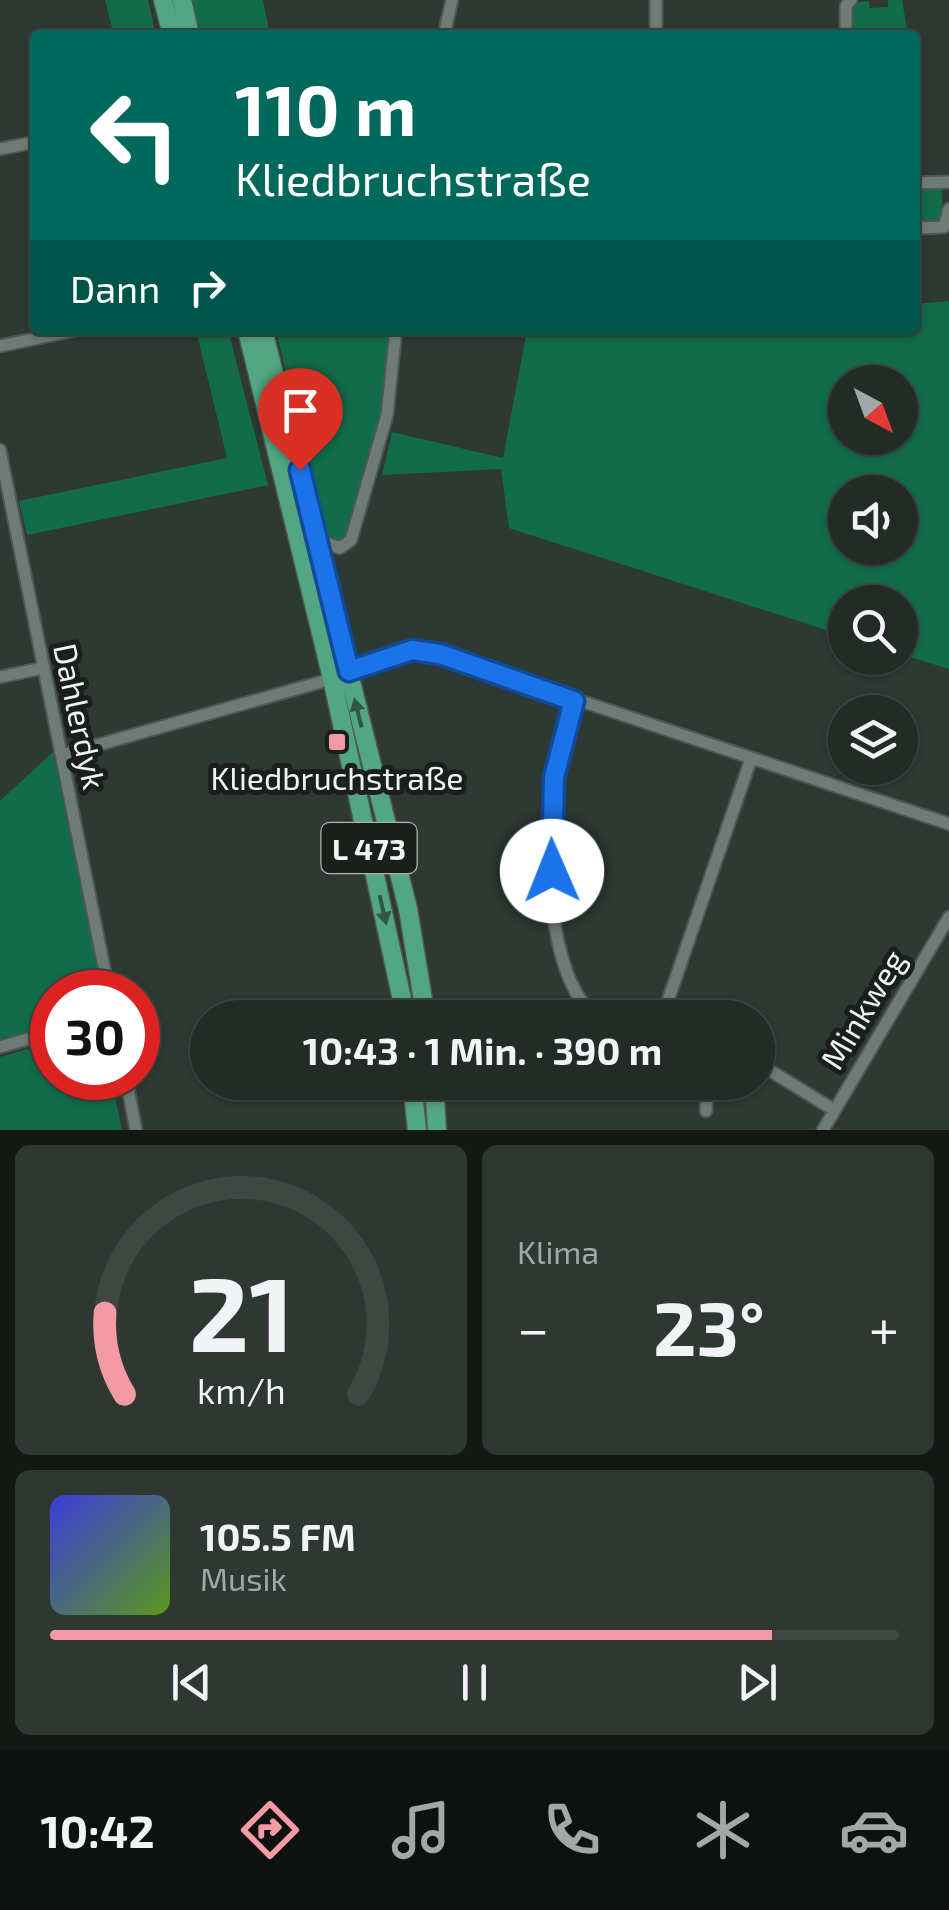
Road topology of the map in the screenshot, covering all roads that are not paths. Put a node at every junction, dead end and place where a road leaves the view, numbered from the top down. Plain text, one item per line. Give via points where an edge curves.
1 (163, 0) edge
2 (182, 0) edge
3 (452, 0) edge
4 (656, 0) edge
5 (850, 0) edge
6 (171, 30) edge
7 (189, 30) edge
8 (445, 30) edge
9 (656, 30) edge
10 (846, 30) edge
11 (30, 143) edge
12 (0, 150) edge
13 (949, 182) edge
14 (920, 183) edge
15 (949, 210) edge
16 (920, 228) edge
17 (52, 335) edge
18 (248, 335) edge
19 (264, 335) edge
20 (395, 335) edge
21 (0, 346) edge
22 (0, 450) edge
23 (318, 540) junction
24 (43, 668) junction
25 (340, 674) junction
26 (0, 678) edge
27 (574, 701) junction
28 (62, 755) junction
29 (751, 759) junction
30 (949, 824) edge
31 (949, 917) edge
32 (105, 970) edge
33 (403, 1000) edge
34 (423, 1000) edge
35 (578, 1000) edge
36 (668, 1000) edge
37 (30, 1038) edge
38 (0, 1047) edge
39 (775, 1074) edge
40 (130, 1100) edge
41 (414, 1100) edge
42 (435, 1100) edge
43 (706, 1100) edge
44 (834, 1110) junction
45 (706, 1111) dead end
46 (136, 1130) edge
47 (417, 1130) edge
48 (437, 1130) edge
49 (824, 1130) edge

1 - 6 main road
2 - 7 main road
3 - 8 street
4 - 9 street
5 - 10 street
11 - 12 street
13 - 14 street
15 - 16 street via 944,227
17 - 21 street
18 - 25 main road, L 473
19 - 23 main road, L 473
20 - 23 street via 387,415 348,546
22 - 24 street, Dahlerdyk
23 - 25 main road, L 473
24 - 26 street
24 - 28 street, Dahlerdyk
25 - 27 street via 412,650
25 - 28 street
25 -> 33 main road, L 473
34 -> 25 main road, L 473 via 408,910
27 - 29 street
27 - 35 street via 554,777 552,879 567,981
28 - 32 street, Dahlerdyk
29 - 30 street
29 - 36 street
31 - 44 street, Minkweg
37 - 38 street
39 - 44 street
40 - 46 street
41 - 47 main road
42 - 48 main road
43 - 45 street
44 - 49 street, Minkweg

